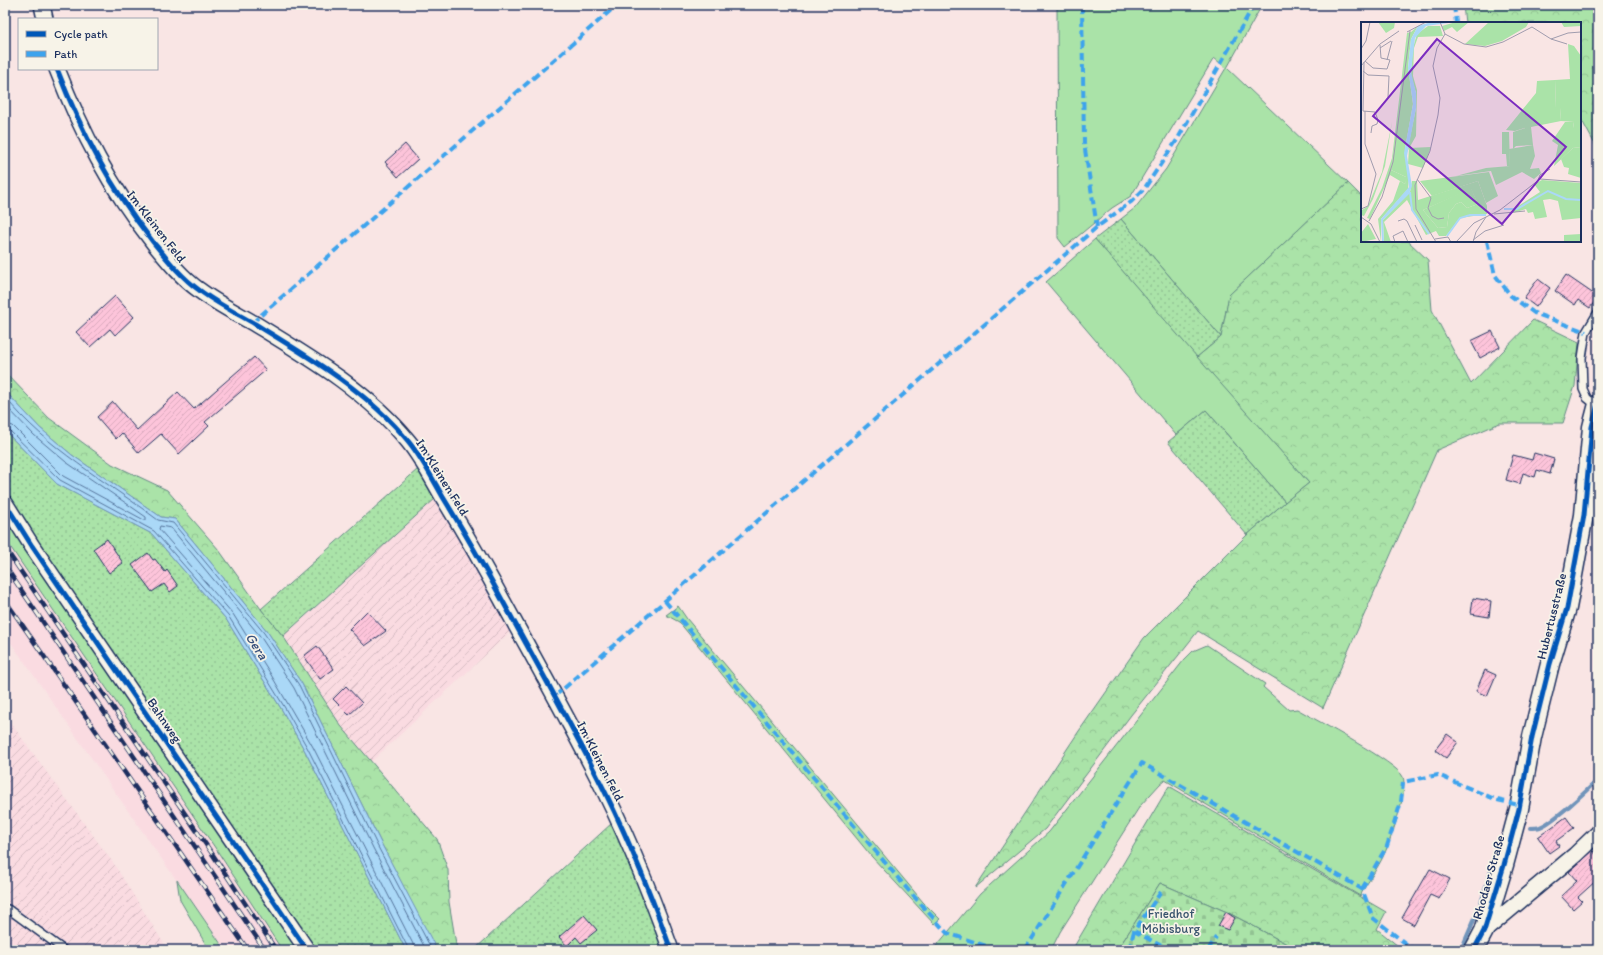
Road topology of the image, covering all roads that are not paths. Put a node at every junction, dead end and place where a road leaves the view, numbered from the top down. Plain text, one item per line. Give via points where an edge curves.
1 (42, 5) edge
2 (45, 18) edge
3 (57, 70) edge
4 (1598, 312) edge
5 (1598, 405) edge
6 (5, 503) edge
7 (1519, 809) joint
8 (1598, 833) edge
9 (5, 909) edge
10 (1484, 931) junction
11 (64, 950) edge
12 (308, 950) edge
13 (671, 950) edge
14 (1474, 950) edge

1 - 2 street
3 - 13 street, Im Kleinen Feld via 74,113 117,193 168,261 196,288 224,308 289,345 354,389 408,441 470,542 596,772 636,859
4 - 5 lane via 1586,332 1582,358 1583,388 1587,398
5 - 7 street, Hubertusstraße via 1592,427 1584,515 1567,608 1532,737
6 - 12 street, Bahnweg
7 - 10 street, Rhodaer Straße
8 - 10 street, Rhodaer Straße
9 - 11 lane
10 - 14 street, Rhodaer Straße

